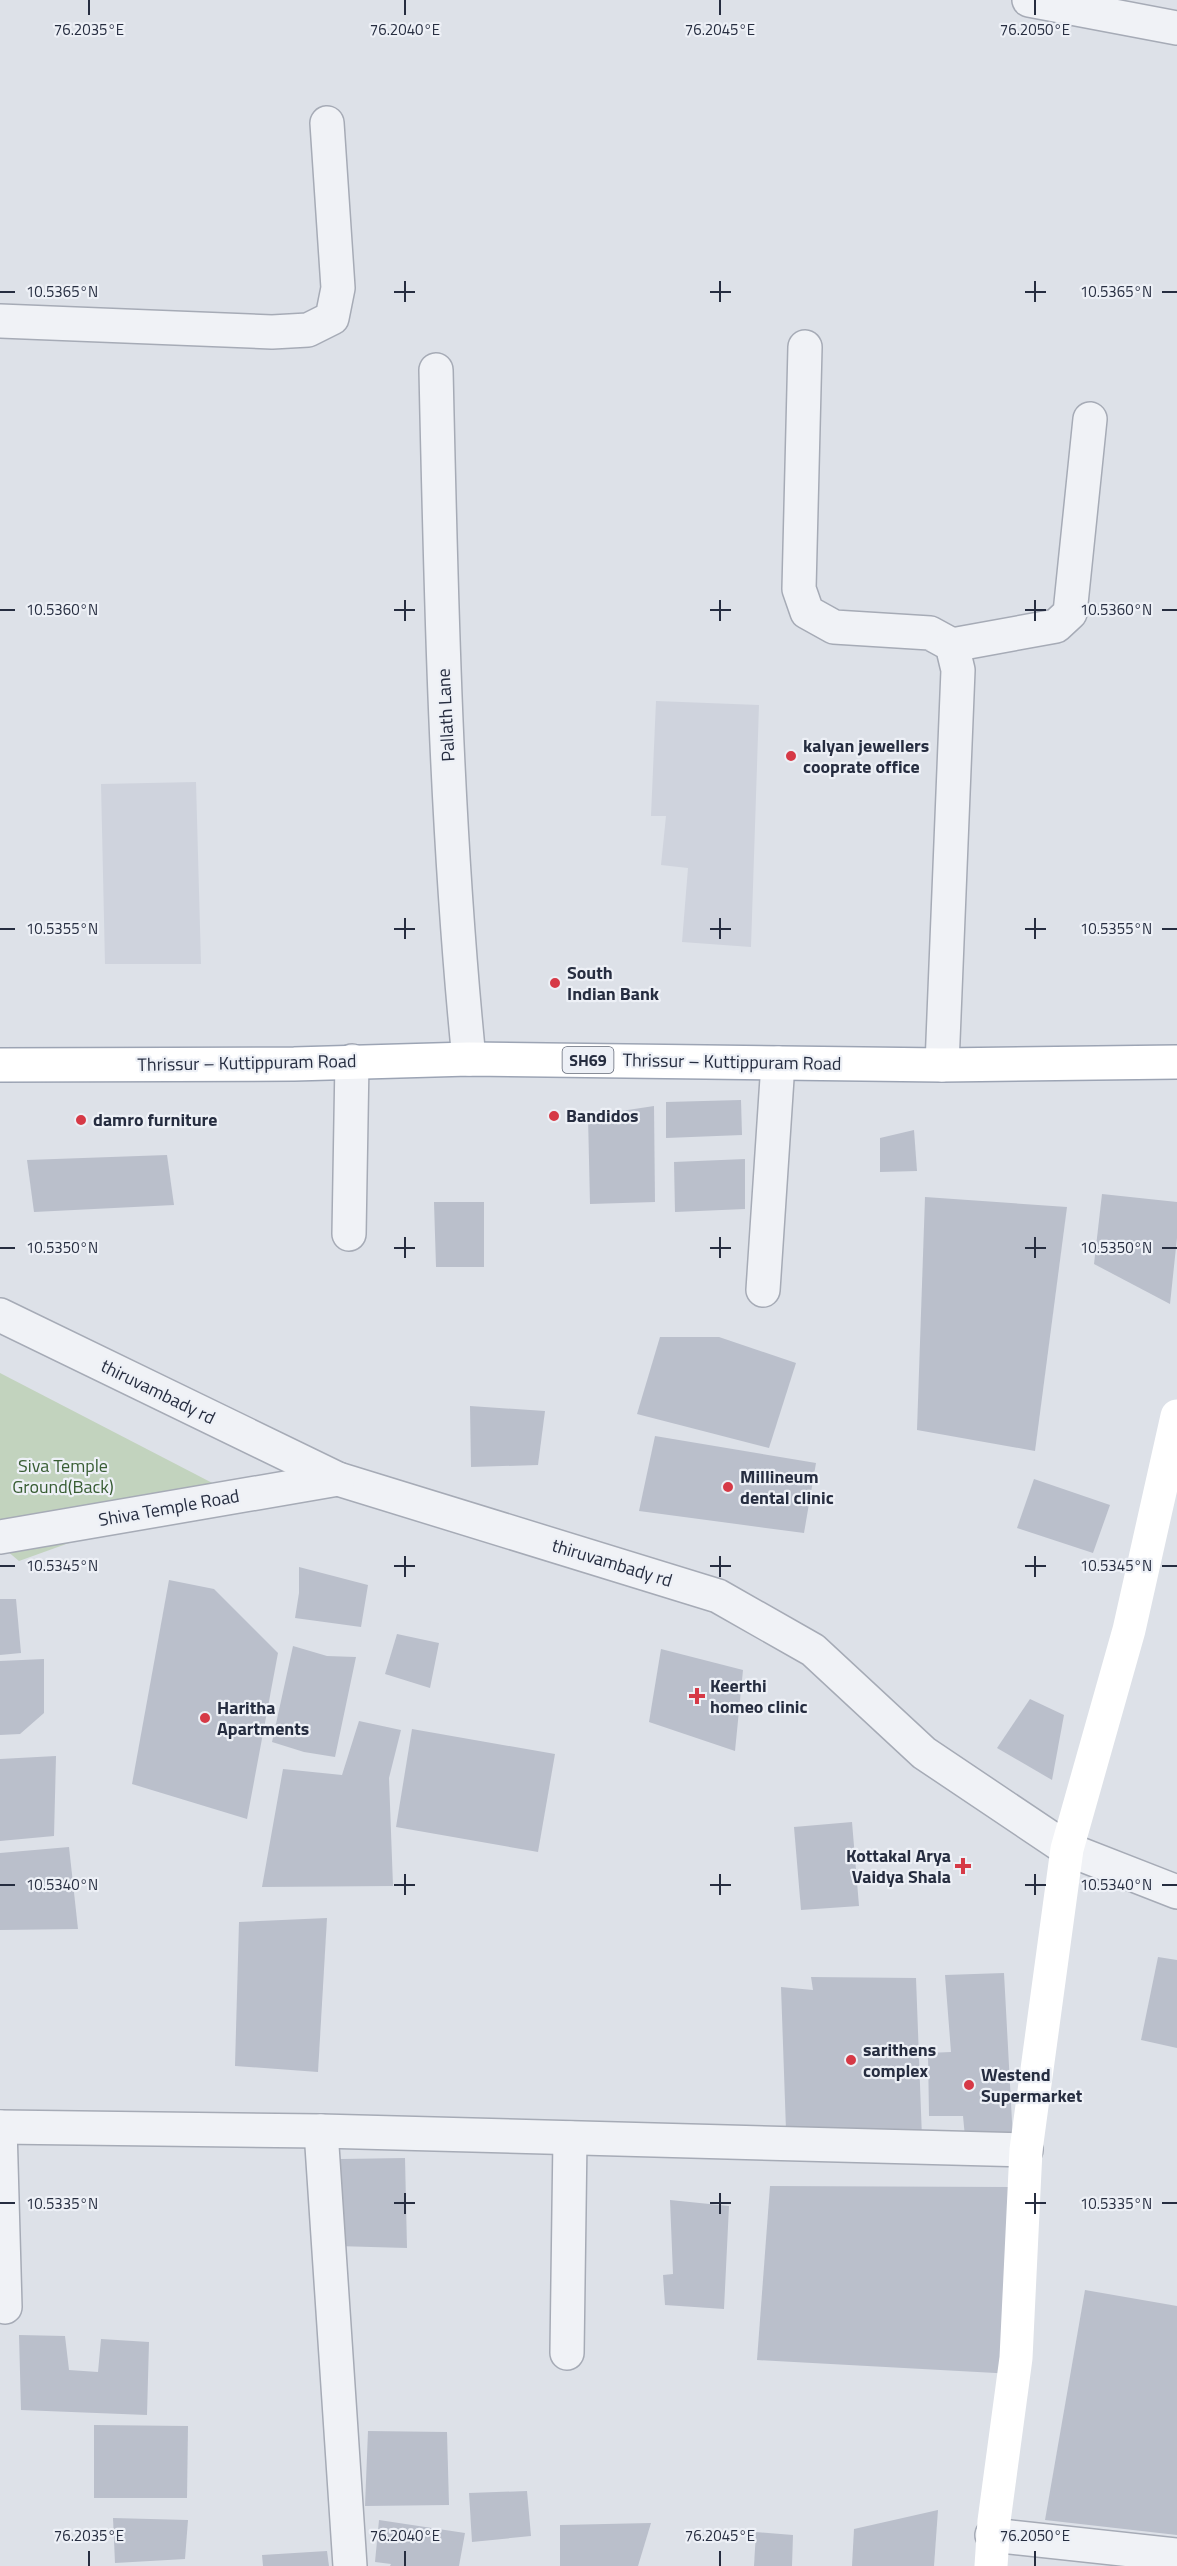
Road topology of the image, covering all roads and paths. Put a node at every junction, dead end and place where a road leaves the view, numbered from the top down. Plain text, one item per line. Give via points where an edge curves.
1 (1029, 0) edge
2 (1174, 0) edge
3 (1177, 21) edge
4 (1177, 28) edge
5 (327, 123) dead end
6 (0, 321) edge
7 (805, 347) dead end
8 (436, 370) dead end
9 (1090, 419) dead end
10 (952, 645) junction
11 (469, 1059) junction
12 (352, 1061) junction
13 (1177, 1062) edge
14 (778, 1063) junction
15 (0, 1065) edge
16 (942, 1065) junction
17 (349, 1234) dead end
18 (763, 1290) dead end
19 (0, 1315) edge
20 (1177, 1416) edge
21 (339, 1479) junction
22 (0, 1538) edge
23 (1067, 1849) junction
24 (1177, 1892) edge
25 (0, 2127) edge
26 (321, 2131) junction
27 (570, 2138) junction
28 (1026, 2150) junction
29 (5, 2307) dead end
30 (567, 2353) dead end
31 (992, 2551) edge
32 (1177, 2555) edge
33 (350, 2566) edge

1 - 4 street
2 - 3 street
5 - 6 street via 338,288 332,318 308,330 272,332
7 - 10 street via 799,589 807,612 834,627 930,633
8 - 11 street, Pallath Lane via 445,697 458,946
9 - 10 street via 1070,613 1056,626
10 - 16 street via 958,670
11 - 12 main road, Thrissur – Kuttippuram Road / SH69
11 - 14 main road, Thrissur – Kuttippuram Road / SH69
12 - 15 main road, Thrissur – Kuttippuram Road / SH69
12 - 17 street
13 - 16 main road, Thrissur – Kuttippuram Road / SH69
14 - 16 main road, Thrissur – Kuttippuram Road / SH69
14 - 18 street
19 - 21 street, thiruvambady rd
20 - 23 main road via 1129,1630
21 - 22 street, Shiva Temple Road
21 - 23 street, thiruvambady rd via 718,1596 813,1650 924,1753
23 - 24 street, thiruvambady rd
23 - 28 main road
25 - 26 street
25 - 29 street
26 - 27 street
26 - 33 street
27 - 28 street
27 - 30 street
28 - 31 main road via 1016,2358
31 - 32 street

